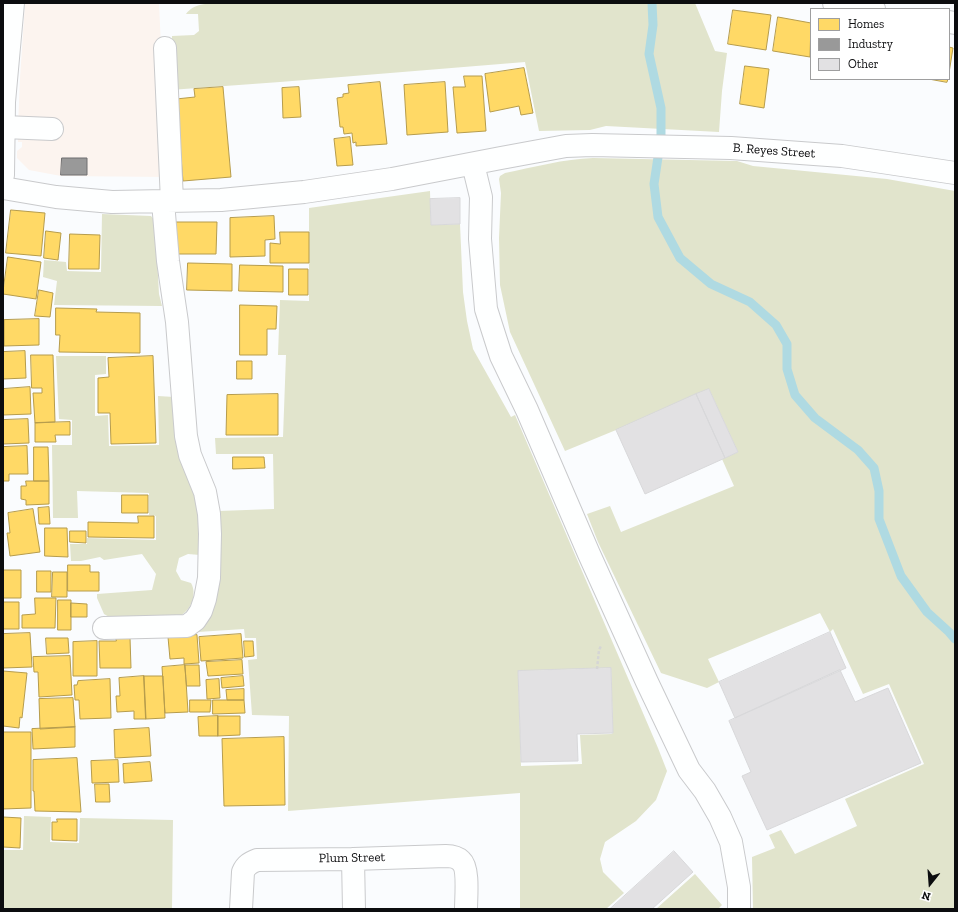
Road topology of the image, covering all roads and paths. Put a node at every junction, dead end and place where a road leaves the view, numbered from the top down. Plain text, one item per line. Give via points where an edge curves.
1 (13, 3) edge
2 (834, 3) edge
3 (865, 6) edge
4 (165, 48) dead end
5 (4, 127) edge
6 (52, 129) dead end
7 (473, 164) junction
8 (955, 173) edge
9 (3, 175) edge
10 (3, 188) edge
11 (168, 201) junction
12 (104, 628) dead end
13 (353, 859) junction
14 (241, 909) edge
15 (354, 909) edge
16 (466, 909) edge
17 (739, 909) edge

1 - 5 street
2 - 3 street
4 - 11 street
5 - 6 street
5 - 9 street
7 - 8 street, B. Reyes Street via 566,146 592,145 731,148 842,156
7 - 11 street, B. Reyes Street via 304,192 221,200
7 - 17 street via 481,197 480,239 486,309 501,356 528,410 647,682 689,770 720,818 731,842 739,887
10 - 11 street, B. Reyes Street via 56,197 112,202
11 - 12 street via 168,261 177,322 186,436 209,509 209,578 201,611 187,626
13 - 14 street, Plum Street via 257,860 250,863 246,866 242,878
13 - 15 street
13 - 16 street, Plum Street via 454,856 464,864

